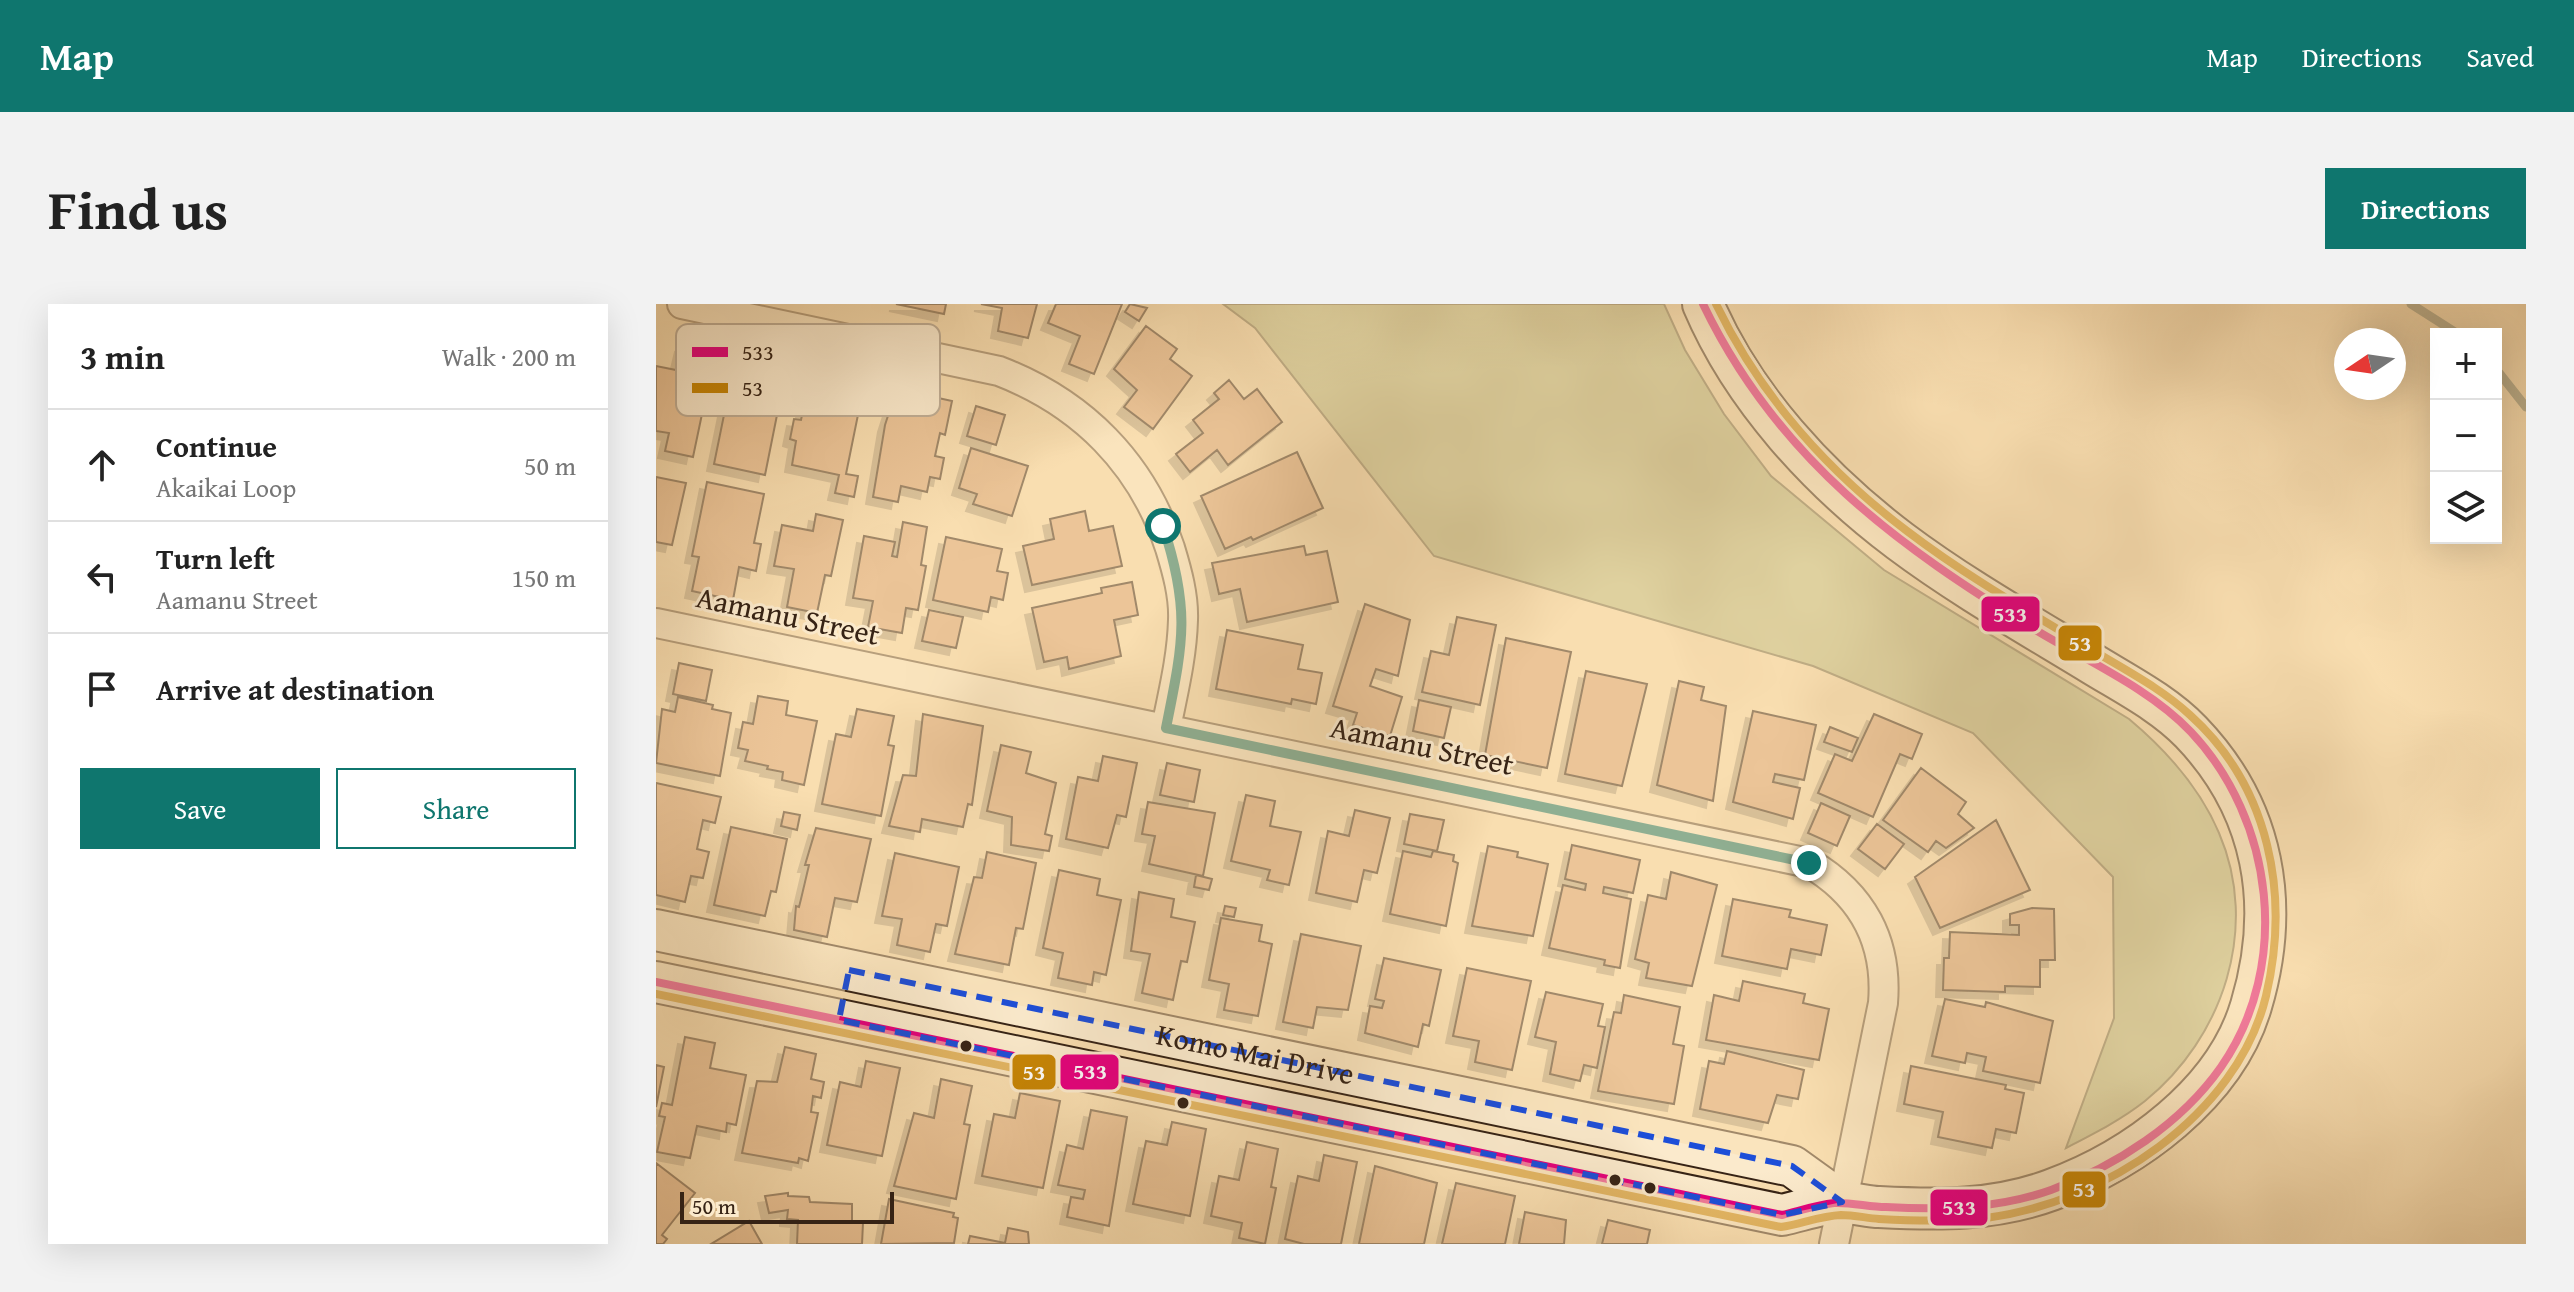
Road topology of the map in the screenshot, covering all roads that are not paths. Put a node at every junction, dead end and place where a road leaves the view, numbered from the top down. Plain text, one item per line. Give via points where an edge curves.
1 (682, 304) edge
2 (1703, 304) edge
3 (777, 324) edge
4 (940, 359) edge
5 (656, 623) edge
6 (1166, 728) junction
7 (656, 930) edge
8 (849, 970) junction
9 (656, 982) edge
10 (839, 1020) junction
11 (1353, 1075) junction
12 (1343, 1125) junction
13 (1842, 1202) junction
14 (1834, 1244) edge

1 - 3 street
2 - 13 main road, Komo Mai Drive via 1771,416 1849,500 1900,541 2189,730 2214,759 2244,811 2266,893 2267,934 2248,1016 2200,1091 2130,1151 2052,1189 1963,1210
4 - 6 street via 999,371 1040,388 1105,437 1149,494 1163,526 1184,617
5 - 6 street, Aamanu Street
6 - 13 street, Aamanu Street via 1792,857 1825,873 1867,915 1881,950 1885,984
7 - 8 main road, Komo Mai Drive
8 - 10 main road
8 - 11 main road, Komo Mai Drive
9 - 10 main road, Komo Mai Drive
10 - 12 main road, Komo Mai Drive
11 - 12 main road
11 - 13 main road, Komo Mai Drive via 1792,1166
12 - 13 main road, Komo Mai Drive via 1782,1215
13 - 14 street, Aamanu Street

